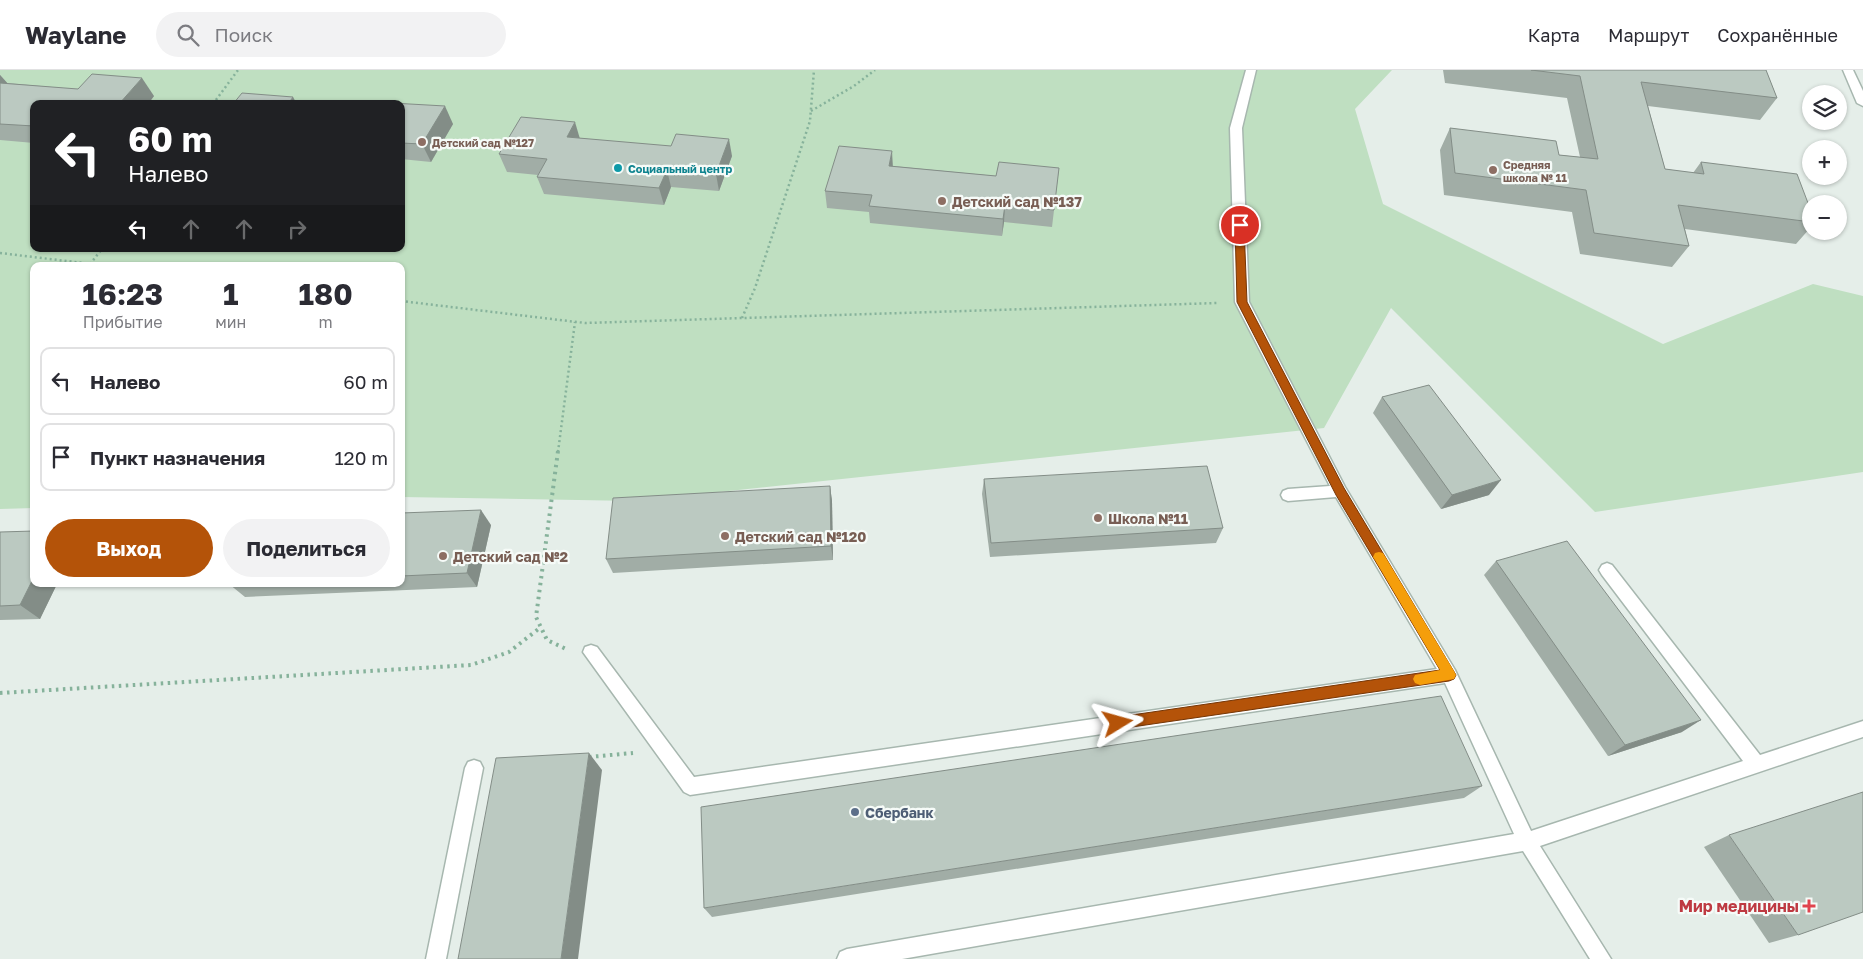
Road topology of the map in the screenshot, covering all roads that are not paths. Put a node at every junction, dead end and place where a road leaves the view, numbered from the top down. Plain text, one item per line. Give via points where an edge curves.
1 (1252, 70) edge
2 (1848, 70) edge
3 (1863, 103) edge
4 (1340, 491) junction
5 (1288, 495) dead end
6 (1607, 570) dead end
7 (591, 652) road end
8 (1449, 675) junction
9 (1863, 729) edge
10 (1756, 764) junction
11 (474, 768) dead end
12 (1527, 841) junction
13 (436, 959) edge
14 (847, 959) edge
15 (1600, 959) edge

1 - 4 lane via 1236,128 1242,302
2 - 3 lane
4 - 5 lane
4 - 8 lane
6 - 10 lane
7 - 8 lane via 690,786
8 - 12 lane
9 - 10 lane
10 - 12 lane
11 - 13 lane
12 - 14 lane
12 - 15 lane

